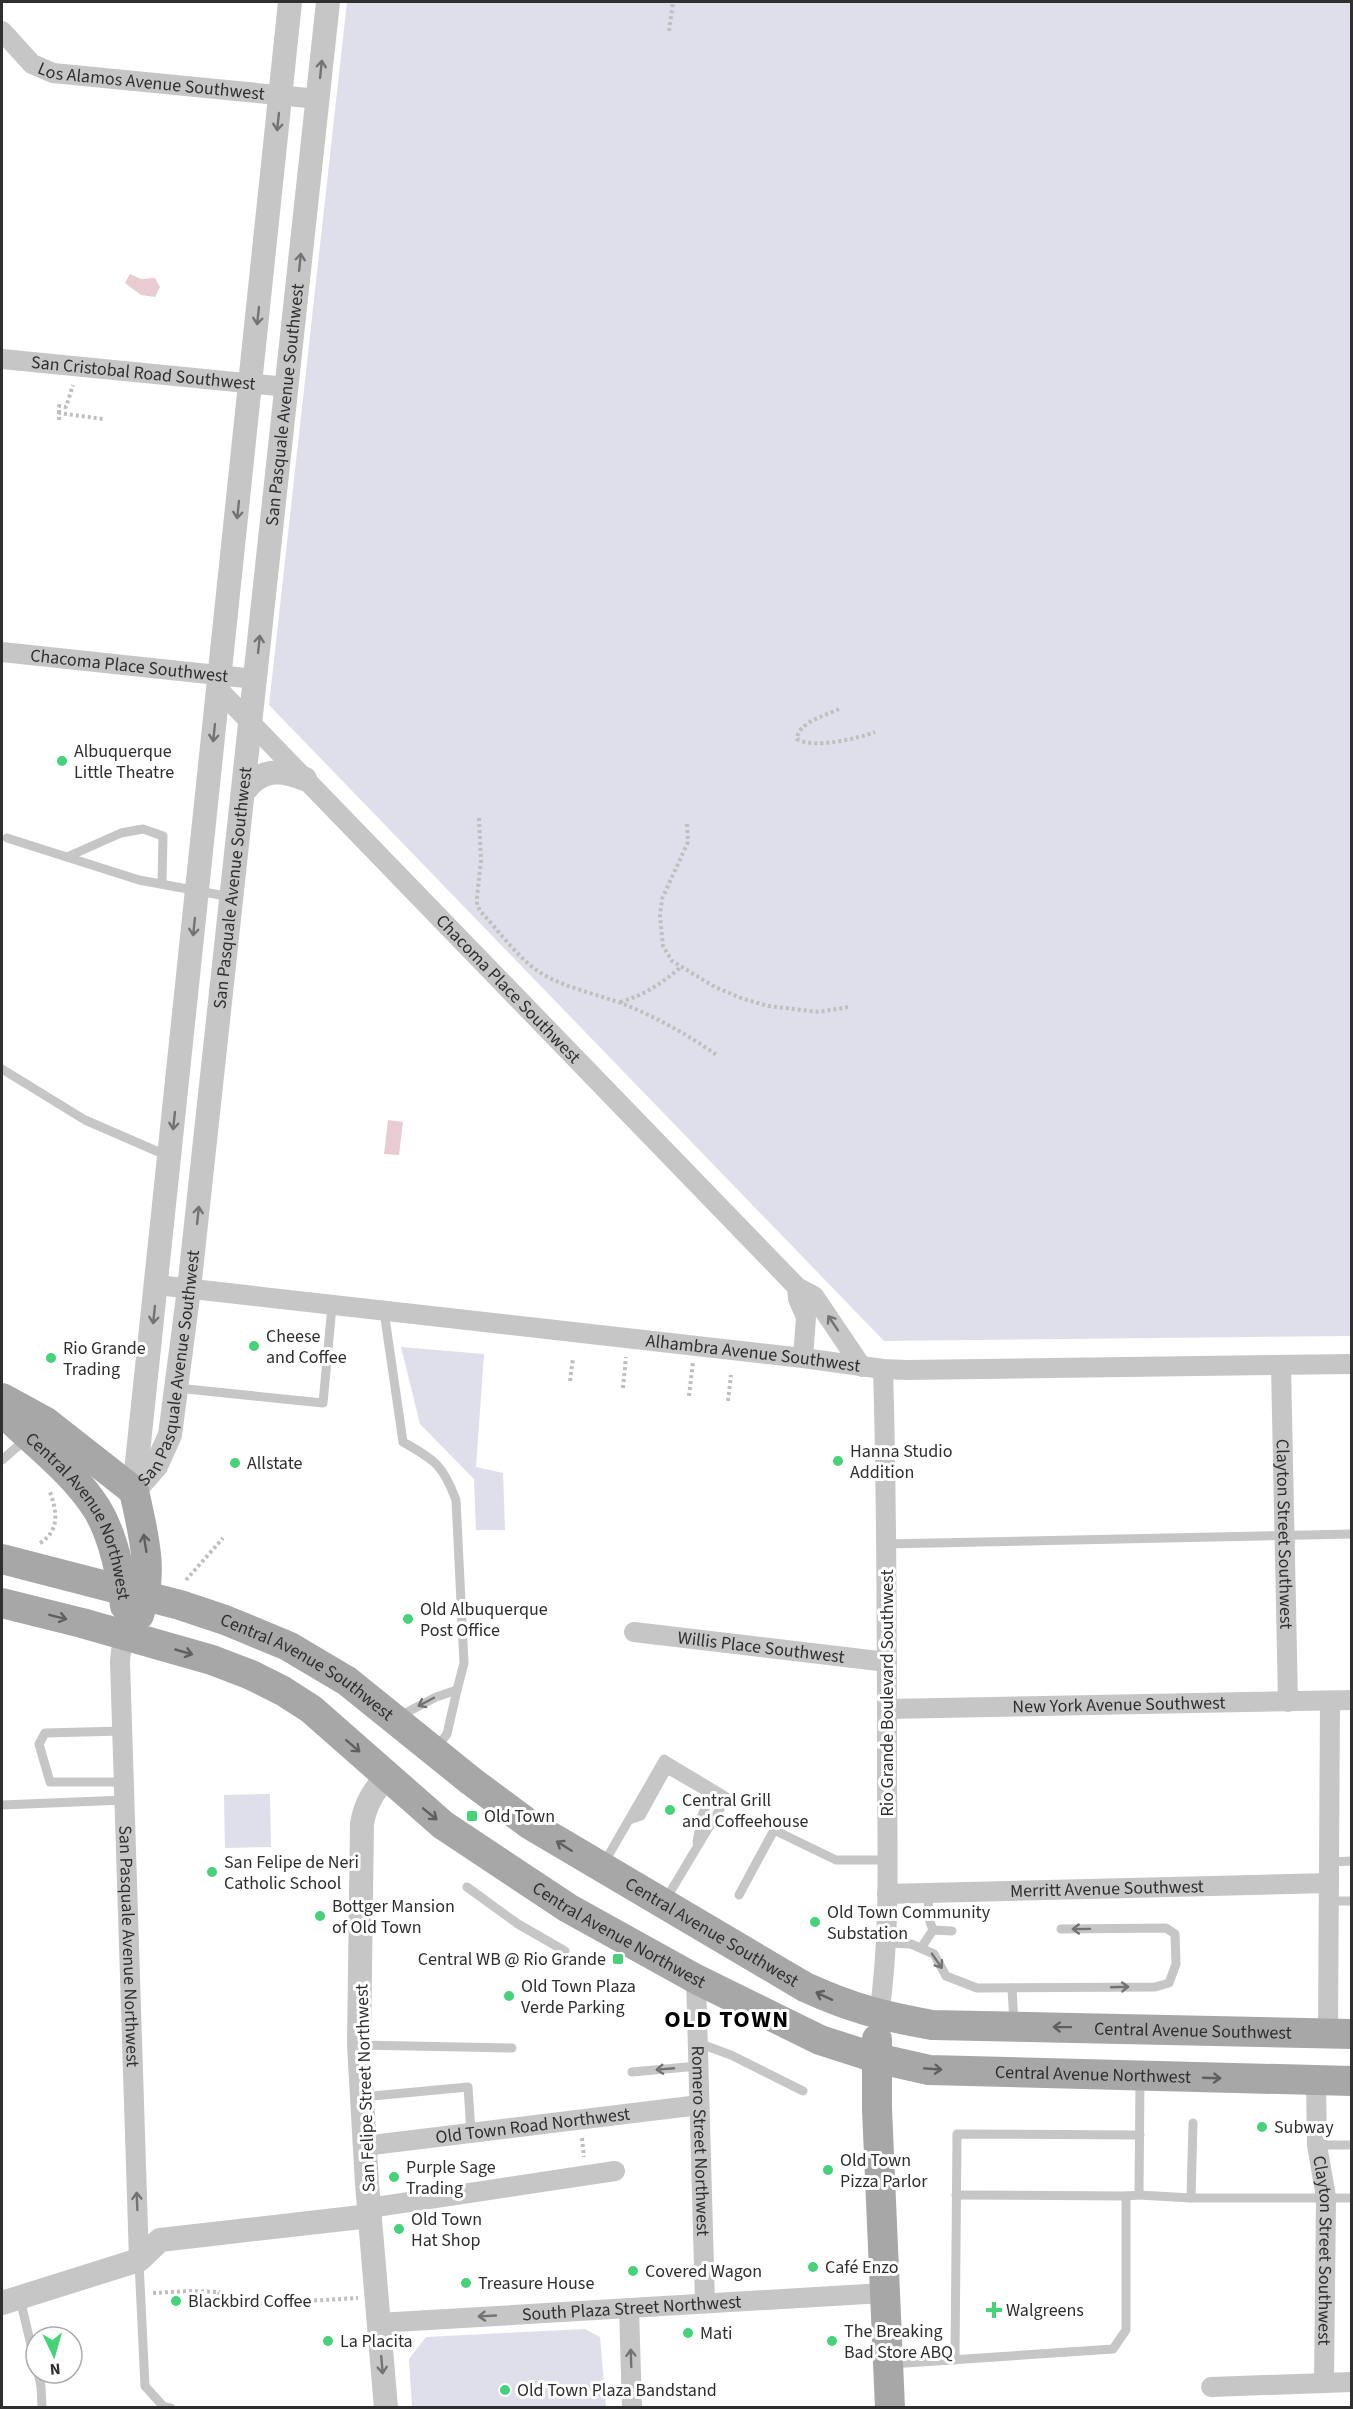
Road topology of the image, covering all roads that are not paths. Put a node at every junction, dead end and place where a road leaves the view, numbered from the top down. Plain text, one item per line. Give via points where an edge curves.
1 (290, 2) edge
2 (328, 2) edge
3 (2, 31) edge
4 (281, 95) junction
5 (318, 99) junction
6 (2, 359) edge
7 (251, 384) junction
8 (287, 387) junction
9 (2, 652) edge
10 (255, 679) junction
11 (220, 682) junction
12 (250, 723) junction
13 (305, 779) junction
14 (243, 793) junction
15 (7, 838) dead end
16 (67, 857) junction
17 (162, 884) junction
18 (198, 891) junction
19 (232, 897) junction
20 (2, 1069) edge
21 (170, 1156) junction
22 (157, 1285) junction
23 (797, 1287) junction
24 (189, 1290) junction
25 (332, 1306) junction
26 (384, 1311) junction
27 (803, 1359) junction
28 (1352, 1364) edge
29 (1281, 1365) junction
30 (862, 1367) junction
31 (883, 1370) junction
32 (177, 1388) junction
33 (2, 1398) edge
34 (2, 1411) edge
35 (28, 1437) junction
36 (2, 1460) edge
37 (134, 1491) junction
38 (1352, 1534) edge
39 (1284, 1536) junction
40 (886, 1544) junction
41 (2, 1559) edge
42 (135, 1593) junction
43 (2, 1603) edge
44 (634, 1632) dead end
45 (128, 1636) junction
46 (887, 1662) junction
47 (457, 1690) junction
48 (1352, 1700) edge
49 (1330, 1701) junction
50 (1288, 1702) junction
51 (887, 1709) junction
52 (393, 1719) junction
53 (122, 1731) junction
54 (433, 1751) junction
55 (387, 1775) junction
56 (124, 1791) junction
57 (2, 1805) edge
58 (628, 1821) junction
59 (695, 1850) junction
60 (887, 1860) junction
61 (1352, 1861) edge
62 (1329, 1862) junction
63 (601, 1868) junction
64 (467, 1887) dead end
65 (1329, 1892) junction
66 (928, 1893) junction
67 (887, 1894) junction
68 (740, 1895) dead end
69 (1352, 1901) edge
70 (664, 1904) junction
71 (1061, 1929) dead end
72 (933, 1930) junction
73 (952, 1931) dead end
74 (885, 1943) junction
75 (921, 1948) junction
76 (565, 1951) dead end
77 (696, 1979) junction
78 (1012, 1988) junction
79 (879, 2015) junction
80 (1014, 2026) junction
81 (1340, 2034) edge
82 (698, 2043) junction
83 (359, 2045) junction
84 (512, 2048) dead end
85 (876, 2058) junction
86 (698, 2066) junction
87 (632, 2072) dead end
88 (1140, 2076) junction
89 (1316, 2081) junction
90 (1352, 2081) edge
91 (803, 2091) dead end
92 (362, 2097) junction
93 (699, 2105) junction
94 (1193, 2123) dead end
95 (471, 2132) junction
96 (1140, 2135) junction
97 (1317, 2145) junction
98 (1352, 2145) edge
99 (364, 2146) junction
100 (615, 2171) dead end
101 (956, 2195) junction
102 (1139, 2195) junction
103 (1126, 2196) junction
104 (1326, 2197) junction
105 (1191, 2198) junction
106 (1352, 2198) edge
107 (370, 2212) junction
108 (139, 2260) junction
109 (883, 2293) junction
110 (10, 2300) edge
111 (705, 2304) junction
112 (629, 2308) junction
113 (378, 2323) junction
114 (24, 2336) edge
115 (955, 2360) junction
116 (886, 2364) junction
117 (1352, 2382) edge
118 (1324, 2383) junction
119 (41, 2385) edge
120 (1211, 2386) dead end
121 (42, 2408) edge
122 (171, 2408) edge
123 (386, 2408) edge
124 (632, 2408) edge
125 (890, 2408) edge

1 - 4 street, San Pasquale Avenue Southwest
5 -> 2 street, San Pasquale Avenue Southwest
3 - 4 street, Los Alamos Avenue Southwest via 32,64 53,73
4 - 5 street, Los Alamos Avenue Southwest
4 -> 7 street, San Pasquale Avenue Southwest
8 -> 5 street, San Pasquale Avenue Southwest
6 - 7 street, San Cristobal Road Southwest
7 - 8 street, San Cristobal Road Southwest
7 -> 11 street, San Pasquale Avenue Southwest
10 -> 8 street, San Pasquale Avenue Southwest
9 - 11 street, Chacoma Place Southwest
10 - 11 street, Chacoma Place Southwest
10 - 12 street, San Pasquale Avenue Southwest
11 - 12 street, Chacoma Place Southwest
11 -> 18 street, San Pasquale Avenue Southwest
12 - 13 street, Chacoma Place Southwest
12 - 14 street, San Pasquale Avenue Southwest
13 - 14 street via 290,773 268,773 257,777
13 - 23 street, Chacoma Place Southwest
14 - 19 street, San Pasquale Avenue Southwest
15 - 16 lane
16 - 17 lane
16 - 17 lane via 121,833 143,830 163,836
17 - 18 lane
18 - 19 lane
18 -> 21 street, San Pasquale Avenue Southwest
24 -> 19 street, San Pasquale Avenue Southwest
20 - 21 lane via 85,1120
21 - 22 street, San Pasquale Avenue Southwest
22 - 24 street, Alhambra Avenue Southwest
22 -> 37 street, San Pasquale Avenue Southwest
23 - 27 street, Chacoma Place Southwest via 806,1317
30 -> 23 street, Chacoma Place Southwest via 814,1296
24 - 25 street, Alhambra Avenue Southwest
24 - 32 street, San Pasquale Avenue Southwest
25 - 26 street, Alhambra Avenue Southwest
25 - 32 lane via 324,1403
26 - 27 street, Alhambra Avenue Southwest
26 - 47 lane via 403,1442 432,1458 447,1475 456,1500 464,1663
27 - 30 street, Alhambra Avenue Southwest
28 - 29 street, Alhambra Avenue Southwest
29 - 31 street, Alhambra Avenue Southwest
29 - 39 street, Clayton Street Southwest
30 - 31 street, Alhambra Avenue Southwest
31 - 40 street, Rio Grande Boulevard Southwest
32 - 37 street, San Pasquale Avenue Southwest via 164,1451
33 - 37 main road via 46,1422
34 - 35 main road, Central Avenue Northwest
35 - 36 lane
35 - 42 main road, Central Avenue Northwest via 86,1493
42 -> 37 main road, Central Avenue Northwest via 147,1558
38 - 39 lane
39 - 40 lane
39 - 50 street, Clayton Street Southwest
40 - 46 street, Rio Grande Boulevard Southwest
41 - 42 main road, Central Avenue Southwest
42 - 45 main road, Central Avenue Northwest
42 - 52 main road, Central Avenue Southwest via 225,1620 288,1646 347,1681
43 -> 45 main road
44 - 46 street, Willis Place Southwest
45 - 53 street, San Pasquale Avenue Northwest via 120,1662
45 -> 55 main road, Central Avenue Northwest via 212,1660 283,1691 311,1709
46 - 51 street, Rio Grande Boulevard Southwest
47 -> 52 lane
47 - 54 lane via 447,1734
48 - 49 street, New York Avenue Southwest
49 - 50 street, New York Avenue Southwest
49 - 62 street
50 - 51 street, New York Avenue Southwest
51 - 60 street, Rio Grande Boulevard Southwest
52 - 54 main road, Central Avenue Southwest
53 - 56 street, San Pasquale Avenue Northwest
53 - 56 lane via 45,1733 39,1744 50,1782
63 -> 54 main road, Central Avenue Southwest via 529,1824
55 -> 77 main road, Central Avenue Northwest via 443,1825 568,1908
55 - 83 street, San Felipe Street Northwest via 370,1796 362,1824
56 - 57 lane
108 -> 56 street, San Pasquale Avenue Northwest
58 - 59 lane via 641,1816 667,1769 712,1795 702,1815
58 - 59 lane via 664,1759 727,1797
58 - 63 lane
59 - 70 lane
60 - 67 street, Rio Grande Boulevard Southwest
60 - 68 lane via 836,1860 774,1830
61 - 62 lane
62 - 65 street
63 - 70 main road, Central Avenue Southwest
64 - 76 lane via 518,1924
65 - 66 street, Merritt Avenue Southwest
65 - 69 lane
65 - 81 street
66 - 67 street, Merritt Avenue Southwest
66 - 72 lane
67 - 74 street, Rio Grande Boulevard Southwest
79 -> 70 main road, Central Avenue Southwest via 805,1987
78 -> 71 lane via 1155,1987 1169,1983 1176,1964 1175,1934 1166,1928
72 - 73 lane
72 - 75 lane
74 - 75 lane
74 - 79 street, Rio Grande Boulevard Southwest
75 -> 78 lane via 934,1954 946,1976 977,1989
77 - 82 street, Romero Street Northwest
77 - 85 main road, Central Avenue Northwest via 820,2040
78 - 80 lane
79 - 80 main road, Central Avenue Southwest via 932,2025
79 - 85 main road
81 -> 80 main road, Central Avenue Southwest
82 - 86 street, Romero Street Northwest
82 - 91 lane
83 - 84 lane
83 - 92 street, San Felipe Street Northwest
85 -> 88 main road, Central Avenue Northwest via 929,2070
85 - 109 main road
86 -> 87 lane
86 - 93 street, Romero Street Northwest
88 -> 89 main road, Central Avenue Northwest
88 - 96 lane
89 - 90 main road, Central Avenue Northwest
89 - 97 street, Clayton Street Southwest
92 - 95 lane via 468,2087
92 - 99 street, San Felipe Street Northwest
93 - 95 street, Old Town Road Northwest
93 - 111 street, Romero Street Northwest
94 - 105 lane
95 - 99 street, Old Town Road Northwest
96 - 101 lane via 957,2134
96 - 102 lane
97 - 98 lane
97 - 104 street, Clayton Street Southwest
99 - 107 street, San Felipe Street Northwest
100 - 107 street
101 - 103 lane
101 - 115 lane
102 - 103 lane
102 - 105 lane
103 - 115 lane via 1126,2330 1113,2349
104 - 105 lane
104 - 106 lane
104 - 118 street, Clayton Street Southwest
107 - 108 street via 160,2240
107 - 113 street, San Felipe Street Northwest
108 - 110 street
108 - 122 lane via 145,2386 163,2406
109 - 111 street, South Plaza Street Northwest
109 - 116 main road
110 - 114 lane
111 - 112 street, South Plaza Street Northwest
112 -> 113 street, South Plaza Street Northwest
124 -> 112 street
113 -> 123 street, San Felipe Street Northwest
115 - 116 lane
116 - 125 main road
117 - 118 street
118 - 120 street
119 - 121 lane

